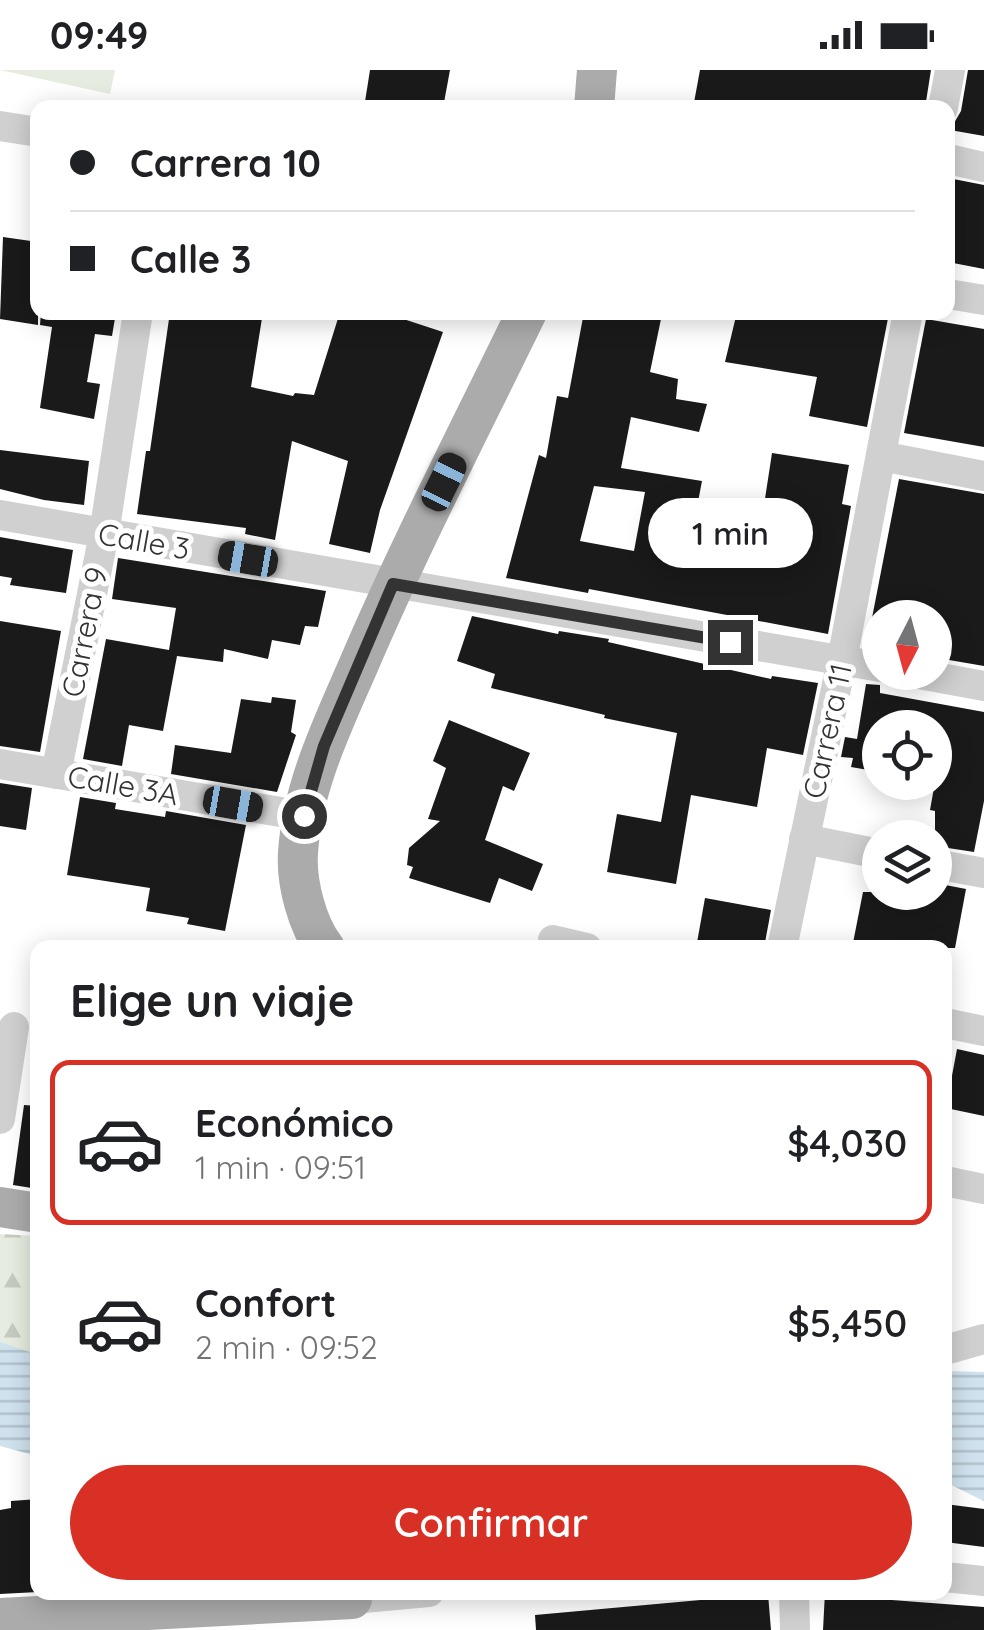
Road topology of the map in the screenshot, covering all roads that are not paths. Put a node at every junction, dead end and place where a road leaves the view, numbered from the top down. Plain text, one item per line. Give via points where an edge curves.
1 (597, 70) edge
2 (950, 70) edge
3 (595, 100) edge
4 (944, 100) edge
5 (0, 126) edge
6 (30, 131) edge
7 (955, 161) edge
8 (984, 167) edge
9 (955, 295) edge
10 (984, 300) edge
11 (137, 320) edge
12 (524, 320) edge
13 (906, 320) edge
14 (881, 456) junction
15 (984, 476) edge
16 (0, 515) edge
17 (104, 534) junction
18 (393, 584) junction
19 (842, 660) junction
20 (862, 664) edge
21 (952, 680) edge
22 (984, 686) edge
23 (0, 764) edge
24 (56, 774) junction
25 (304, 816) junction
26 (804, 840) junction
27 (862, 851) edge
28 (952, 867) edge
29 (984, 873) edge
30 (318, 940) edge
31 (784, 940) edge
32 (952, 1024) edge
33 (17, 1027) edge
34 (984, 1031) edge
35 (0, 1118) edge
36 (952, 1182) edge
37 (984, 1189) edge
38 (0, 1207) edge
39 (30, 1212) edge
40 (984, 1339) edge
41 (952, 1348) edge
42 (952, 1578) edge
43 (984, 1581) edge
44 (288, 1600) edge
45 (794, 1600) edge
46 (0, 1618) edge
47 (795, 1630) edge

1 - 3 main road
2 - 4 street
5 - 6 street
7 - 8 street
9 - 10 street
11 - 17 street, Carrera 9
12 - 18 main road
13 - 14 street, Carrera 11
14 - 15 street
14 - 19 street, Carrera 11
16 - 17 street, Calle 3
17 - 18 street, Calle 3
17 - 24 street, Carrera 9
18 - 19 street, Calle 3
18 - 25 main road via 324,746
19 - 20 street, Calle 3
19 - 26 street, Carrera 11
21 - 22 street
23 - 24 street, Calle 3A
24 - 25 street, Calle 3A
25 - 30 main road via 298,855
26 - 27 street
26 - 31 street, Carrera 11
28 - 29 street
32 - 34 street
33 - 35 street
36 - 37 street
38 - 39 main road
40 - 41 street
42 - 43 street
44 - 46 main road
45 - 47 street

